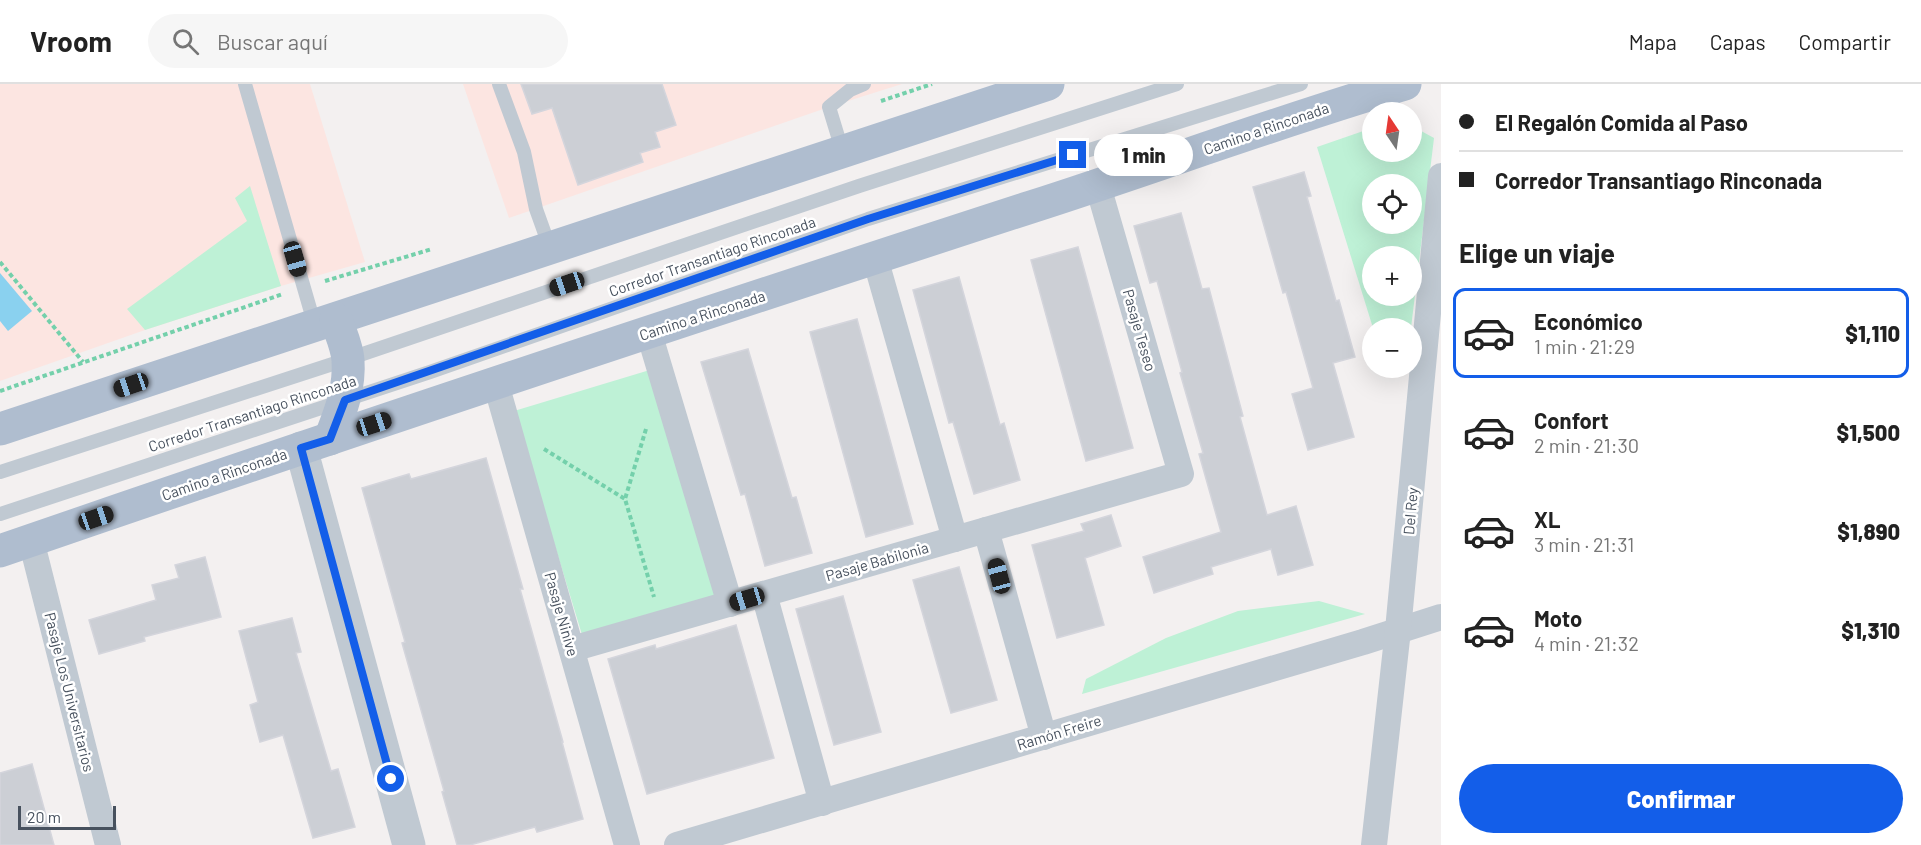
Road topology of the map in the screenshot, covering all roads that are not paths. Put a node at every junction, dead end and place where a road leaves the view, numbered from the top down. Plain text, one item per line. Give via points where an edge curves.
1 (244, 84) edge
2 (499, 84) edge
3 (864, 84) edge
4 (1047, 84) edge
5 (1177, 84) edge
6 (1301, 84) edge
7 (1405, 84) edge
8 (843, 153) junction
9 (1441, 176) edge
10 (1098, 186) junction
11 (550, 248) junction
12 (875, 258) junction
13 (325, 322) junction
14 (649, 333) junction
15 (348, 359) junction
16 (496, 384) junction
17 (345, 400) junction
18 (0, 429) edge
19 (315, 444) junction
20 (0, 472) edge
21 (1181, 474) joint
22 (0, 514) edge
23 (986, 530) junction
24 (955, 539) junction
25 (31, 540) junction
26 (0, 551) edge
27 (764, 594) junction
28 (730, 604) junction
29 (1441, 617) edge
30 (1398, 630) junction
31 (572, 649) junction
32 (1044, 736) junction
33 (822, 803) junction
34 (108, 845) edge
35 (409, 845) edge
36 (627, 845) edge
37 (677, 845) edge
38 (1374, 845) edge

1 - 13 lane via 303,288
2 - 11 lane via 524,152 536,209
3 - 8 lane via 829,107
4 - 8 main road
5 - 15 lane, Corredor Transantiago Rinconada via 859,186
6 - 17 lane, Corredor Transantiago Rinconada via 868,219
7 - 10 main road, Camino a Rinconada
8 - 11 main road
9 - 30 street, Del Rey
10 - 12 main road, Camino a Rinconada
10 - 21 street, Pasaje Teseo
11 - 13 main road
12 - 14 main road, Camino a Rinconada
12 - 24 street
13 - 15 main road
13 - 18 main road
14 - 16 main road, Camino a Rinconada
14 - 28 street
15 - 17 main road
15 - 20 lane, Corredor Transantiago Rinconada
16 - 19 main road, Camino a Rinconada
16 - 31 street, Pasaje Ninive
17 - 19 main road
17 - 22 lane, Corredor Transantiago Rinconada
19 - 25 main road, Camino a Rinconada
19 - 35 street
21 - 23 street, Pasaje Babilonia
23 - 24 street, Pasaje Babilonia
23 - 32 street
24 - 27 street, Pasaje Babilonia
25 - 26 main road, Camino a Rinconada
25 - 34 street, Pasaje Los Universitarios
27 - 28 street, Pasaje Babilonia
27 - 33 street
28 - 31 street, Pasaje Babilonia
29 - 30 street, Ramón Freire
30 - 32 street, Ramón Freire
30 - 38 street, Del Rey
31 - 36 street, Pasaje Ninive
32 - 33 street, Ramón Freire
33 - 37 street, Ramón Freire

